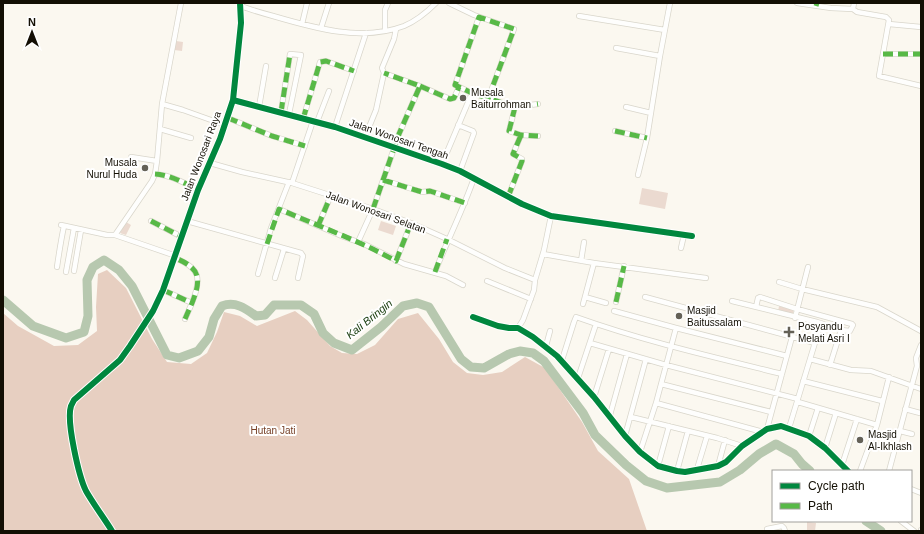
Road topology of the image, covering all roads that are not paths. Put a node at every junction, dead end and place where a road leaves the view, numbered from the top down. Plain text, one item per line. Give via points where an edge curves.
1 (181, 3) edge
2 (307, 3) edge
3 (329, 3) edge
4 (388, 3) edge
5 (436, 3) edge
6 (450, 3) edge
7 (669, 3) edge
8 (798, 3) edge
9 (854, 3) edge
10 (241, 4) edge
11 (816, 4) edge
12 (853, 9) junction
13 (579, 16) dead end
14 (479, 17) junction
15 (302, 24) junction
16 (889, 24) junction
17 (321, 28) junction
18 (921, 28) edge
19 (396, 29) junction
20 (665, 30) junction
21 (385, 31) junction
22 (366, 33) junction
23 (616, 48) dead end
24 (883, 54) junction
25 (921, 54) edge
26 (660, 56) junction
27 (266, 66) dead end
28 (354, 71) junction
29 (384, 72) junction
30 (420, 86) junction
31 (921, 86) edge
32 (459, 87) junction
33 (329, 91) dead end
34 (472, 94) junction
35 (488, 99) junction
36 (233, 100) junction
37 (162, 104) junction
38 (538, 104) dead end
39 (259, 106) junction
40 (515, 107) junction
41 (626, 107) dead end
42 (281, 112) junction
43 (651, 113) junction
44 (289, 114) junction
45 (228, 118) junction
46 (303, 119) junction
47 (315, 122) junction
48 (225, 125) junction
49 (458, 125) junction
50 (335, 127) junction
51 (160, 129) junction
52 (615, 131) dead end
53 (521, 135) junction
54 (538, 136) dead end
55 (365, 137) junction
56 (191, 138) dead end
57 (647, 138) junction
58 (305, 146) junction
59 (395, 148) junction
60 (131, 157) dead end
61 (157, 161) junction
62 (210, 162) junction
63 (442, 164) junction
64 (460, 171) junction
65 (155, 174) junction
66 (638, 175) dead end
67 (474, 178) junction
68 (383, 180) junction
69 (291, 183) junction
70 (198, 190) junction
71 (331, 195) junction
72 (508, 197) junction
73 (465, 203) junction
74 (279, 209) junction
75 (373, 209) junction
76 (551, 216) junction
77 (187, 221) junction
78 (151, 222) dead end
79 (411, 223) junction
80 (318, 226) junction
81 (74, 228) junction
82 (81, 230) junction
83 (115, 235) junction
84 (684, 235) junction
85 (692, 236) dead end
86 (182, 237) junction
87 (448, 239) junction
88 (358, 242) junction
89 (584, 242) dead end
90 (267, 244) junction
91 (681, 248) dead end
92 (284, 249) junction
93 (543, 254) junction
94 (176, 257) junction
95 (58, 259) junction
96 (68, 260) junction
97 (580, 260) junction
98 (396, 261) junction
99 (594, 263) junction
100 (624, 266) junction
101 (57, 267) dead end
102 (808, 267) dead end
103 (74, 271) dead end
104 (66, 272) dead end
105 (434, 272) junction
106 (258, 274) dead end
107 (275, 278) dead end
108 (298, 278) dead end
109 (706, 278) dead end
110 (535, 280) junction
111 (488, 281) dead end
112 (780, 282) dead end
113 (462, 285) dead end
114 (802, 289) junction
115 (163, 290) junction
116 (585, 297) junction
117 (645, 297) dead end
118 (531, 299) junction
119 (732, 301) dead end
120 (192, 302) junction
121 (616, 302) dead end
122 (606, 303) dead end
123 (583, 304) dead end
124 (756, 307) junction
125 (797, 309) junction
126 (614, 311) dead end
127 (819, 315) junction
128 (474, 317) dead end
129 (795, 318) junction
130 (185, 319) dead end
131 (819, 323) junction
132 (596, 324) junction
133 (518, 328) junction
134 (676, 328) junction
135 (841, 330) junction
136 (550, 331) dead end
137 (921, 331) edge
138 (792, 337) junction
139 (590, 343) junction
140 (815, 343) junction
141 (921, 345) edge
142 (546, 346) junction
143 (671, 346) junction
144 (609, 349) junction
145 (627, 354) junction
146 (787, 356) junction
147 (646, 359) junction
148 (810, 359) junction
149 (562, 360) junction
150 (919, 362) edge
151 (666, 365) junction
152 (830, 365) junction
153 (782, 374) junction
154 (889, 377) junction
155 (578, 378) junction
156 (803, 381) junction
157 (661, 384) junction
158 (912, 386) junction
159 (921, 389) edge
160 (777, 394) junction
161 (594, 397) junction
162 (798, 400) junction
163 (882, 401) junction
164 (656, 402) junction
165 (818, 408) junction
166 (905, 409) junction
167 (771, 412) junction
168 (836, 413) junction
169 (920, 413) edge
170 (610, 415) junction
171 (631, 416) junction
172 (856, 419) junction
173 (650, 421) junction
174 (877, 425) junction
175 (669, 426) junction
176 (789, 428) junction
177 (765, 430) junction
178 (688, 431) junction
179 (900, 431) junction
180 (912, 434) dead end
181 (625, 436) junction
182 (707, 436) junction
183 (809, 436) junction
184 (725, 440) junction
185 (742, 446) junction
186 (825, 448) junction
187 (640, 452) junction
188 (842, 465) junction
189 (658, 466) junction
190 (718, 466) junction
191 (697, 469) junction
192 (847, 470) edge
193 (860, 470) edge
194 (889, 470) edge
195 (677, 471) junction
196 (902, 522) edge
197 (767, 529) dead end
198 (112, 531) edge
199 (785, 531) edge
200 (914, 531) edge

1 - 37 street
2 - 15 street
3 - 17 street
4 - 21 street via 385,10
5 - 19 street via 411,23
6 - 14 street
7 - 20 street
8 - 11 street
9 - 12 street
10 - 15 street
10 - 36 street, Jalan Wonosari Raya
11 - 12 street
12 - 16 street via 886,17
13 - 20 street
14 - 32 street via 455,84
14 - 35 street via 513,28 514,32
15 - 17 street
16 - 18 street
16 - 24 street
17 - 22 street
19 - 21 street
19 - 29 street via 382,68
20 - 26 street
21 - 22 street
22 - 28 street
23 - 26 street
24 - 25 street
24 - 31 street via 878,76
26 - 43 street
27 - 39 street
28 - 46 street via 326,61 320,62
28 - 50 street
29 - 30 street
29 - 55 street via 376,110
30 - 32 street via 450,99 454,98
30 - 59 street
32 - 34 street
33 - 47 street
34 - 35 street
34 - 49 street
35 - 40 street
36 - 39 street, Jalan Wonosari Tengah
36 - 45 street, Jalan Wonosari Raya
37 - 48 street
37 - 51 street
38 - 40 street
39 - 42 street, Jalan Wonosari Tengah
40 - 53 street via 509,132
41 - 43 street
42 - 44 street, Jalan Wonosari Tengah
42 - 44 street via 290,54 300,55
43 - 57 street
44 - 46 street, Jalan Wonosari Tengah
45 - 48 street, Jalan Wonosari Raya
45 - 58 street
46 - 47 street, Jalan Wonosari Tengah
47 - 50 street, Jalan Wonosari Tengah
47 - 58 street
48 - 62 street, Jalan Wonosari Raya
49 - 63 street
49 - 64 street via 474,131
50 - 55 street, Jalan Wonosari Tengah
51 - 56 street
51 - 61 street
52 - 57 street
53 - 54 street
53 - 72 street via 513,154 522,161
55 - 59 street, Jalan Wonosari Tengah
57 - 66 street
58 - 69 street
59 - 63 street, Jalan Wonosari Tengah
59 - 68 street
60 - 61 street
61 - 65 street
62 - 69 street, Jalan Wonosari Selatan
62 - 70 street, Jalan Wonosari Raya
63 - 64 street, Jalan Wonosari Tengah
64 - 67 street, Jalan Wonosari Tengah
65 - 70 street via 170,177
65 - 83 street
67 - 72 street, Jalan Wonosari Tengah
67 - 73 street
68 - 73 street via 422,192 430,191
68 - 75 street
69 - 71 street, Jalan Wonosari Selatan
69 - 74 street
70 - 77 street, Jalan Wonosari Raya
71 - 75 street, Jalan Wonosari Selatan
71 - 80 street
72 - 76 street, Jalan Wonosari Tengah
73 - 87 street
74 - 80 street
74 - 90 street
75 - 79 street, Jalan Wonosari Selatan
75 - 88 street
76 - 84 street, Jalan Wonosari Tengah
76 - 93 street
77 - 86 street, Jalan Wonosari Raya
77 - 90 street
78 - 86 street
79 - 87 street, Jalan Wonosari Selatan
79 - 98 street
80 - 88 street
81 - 82 street
81 - 95 street via 63,225
81 - 96 street
82 - 83 street
82 - 103 street
83 - 94 street
84 - 85 street, Jalan Wonosari Tengah
84 - 91 street
86 - 94 street, Jalan Wonosari Raya
87 - 105 street
87 - 110 street, Jalan Wonosari Selatan
88 - 98 street
89 - 97 street
90 - 92 street
90 - 106 street
92 - 107 street
92 - 108 street via 303,254
93 - 97 street
93 - 110 street
94 - 115 street, Jalan Wonosari Raya
94 - 120 street via 187,263 198,277
95 - 96 street
95 - 101 street
96 - 104 street
97 - 99 street
98 - 105 street
99 - 100 street
99 - 116 street
100 - 109 street
100 - 121 street
102 - 114 street
105 - 113 street
110 - 118 street
111 - 118 street
112 - 114 street
114 - 125 street
114 - 137 street via 877,308
115 - 120 street
115 - 198 street, Jalan Wonosari Raya via 153,311 120,360 74,400 71,406 72,437 80,475 86,492
116 - 122 street
116 - 123 street
117 - 138 street
118 - 133 street
119 - 124 street
120 - 130 street
124 - 125 street via 760,297
124 - 129 street
125 - 127 street
125 - 129 street
126 - 134 street
127 - 131 street
127 - 135 street via 852,324 850,331
128 - 133 street via 498,326
129 - 131 street
131 - 135 street
131 - 140 street
132 - 139 street
132 - 143 street
132 - 149 street via 576,317
133 - 142 street
134 - 143 street
134 - 146 street
135 - 152 street
136 - 142 street
138 - 140 street
138 - 146 street
139 - 144 street
139 - 155 street
140 - 148 street
141 - 150 street via 916,358
142 - 149 street
143 - 151 street
143 - 153 street
144 - 145 street
144 - 161 street
145 - 147 street
145 - 170 street
146 - 153 street
147 - 151 street
147 - 171 street
148 - 152 street
148 - 156 street
149 - 155 street
150 - 158 street
151 - 157 street
151 - 160 street
152 - 154 street via 871,371
153 - 160 street
154 - 158 street
154 - 163 street
155 - 161 street
156 - 162 street
156 - 163 street
157 - 164 street
157 - 167 street
158 - 159 street
158 - 166 street
160 - 162 street
160 - 167 street
161 - 170 street
162 - 165 street
162 - 176 street
163 - 174 street
164 - 173 street
164 - 177 street
165 - 168 street
165 - 183 street
166 - 169 street
166 - 179 street
167 - 177 street
168 - 172 street
168 - 186 street
170 - 181 street
171 - 173 street
171 - 181 street
172 - 174 street
172 - 188 street
173 - 175 street
173 - 187 street
174 - 193 street
175 - 178 street
175 - 189 street
176 - 177 street via 779,426
176 - 183 street
177 - 185 street
178 - 182 street
178 - 195 street
179 - 180 street
179 - 194 street
181 - 187 street
182 - 184 street
182 - 191 street
183 - 186 street
184 - 185 street
184 - 190 street
185 - 190 street via 726,462
186 - 188 street
187 - 189 street
188 - 192 street
189 - 195 street
190 - 191 street
191 - 195 street
196 - 200 street
197 - 199 street via 782,526

